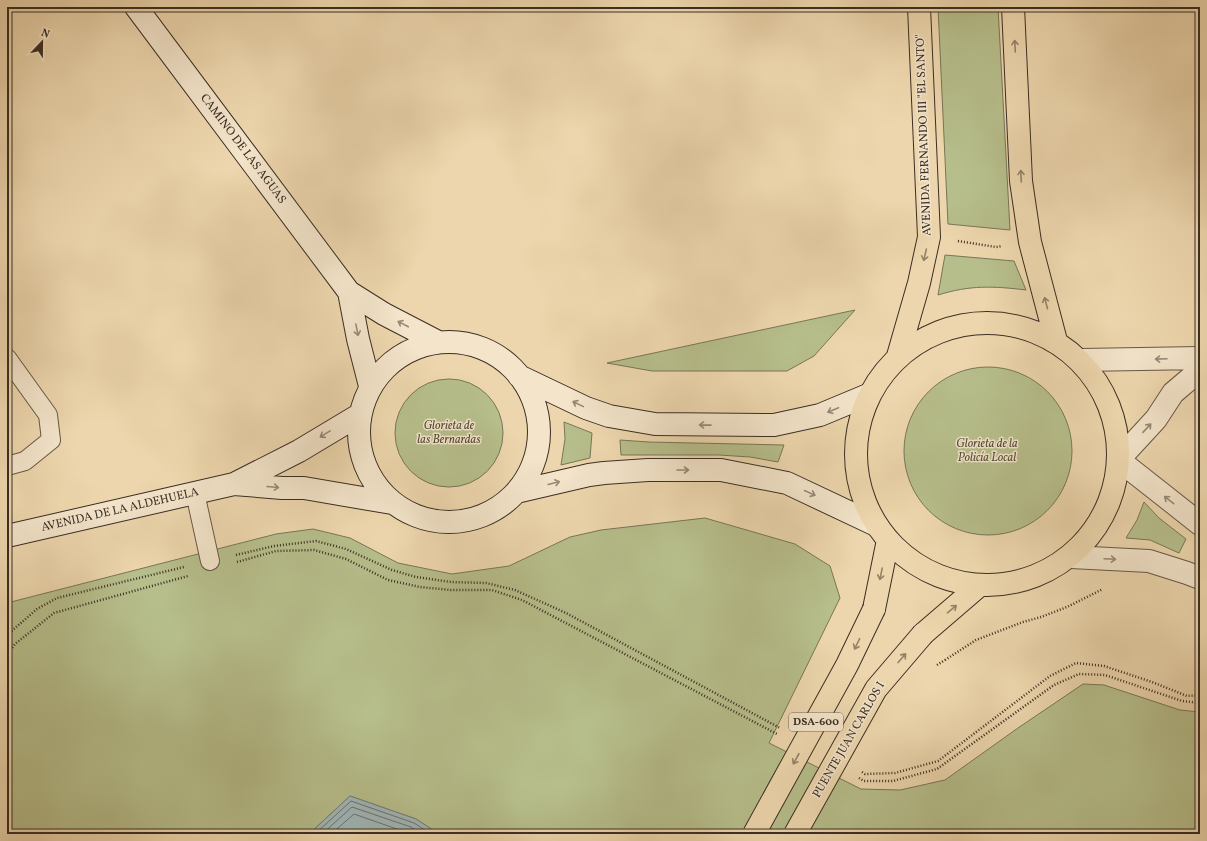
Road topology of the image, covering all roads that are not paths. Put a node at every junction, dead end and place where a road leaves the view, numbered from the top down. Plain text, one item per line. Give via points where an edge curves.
1 (136, 7) edge
2 (919, 7) edge
3 (1013, 7) edge
4 (349, 292) junction
5 (1056, 341) junction
6 (438, 342) junction
7 (898, 356) junction
8 (7, 358) edge
9 (1200, 358) edge
10 (1081, 360) junction
11 (1200, 370) edge
12 (519, 376) junction
13 (370, 386) junction
14 (868, 395) junction
15 (359, 415) junction
16 (1120, 459) junction
17 (7, 466) edge
18 (234, 484) junction
19 (516, 492) junction
20 (195, 493) junction
21 (392, 503) junction
22 (1200, 524) edge
23 (882, 532) junction
24 (7, 536) edge
25 (1071, 557) junction
26 (210, 561) road end
27 (1200, 578) edge
28 (980, 585) junction
29 (754, 834) edge
30 (795, 834) edge

1 - 4 main road, CAMINO DE LAS AGUAS
2 -> 7 main road, AVENIDA FERNANDO III "EL SANTO" via 929,237
5 -> 3 main road via 1030,242 1021,181
6 -> 4 main road, CAMINO DE LAS AGUAS via 384,314
4 -> 13 main road, CAMINO DE LAS AGUAS
5 - 7 main road via 1003,322 946,328
5 - 10 main road
6 - 12 main road via 470,344 496,355
6 - 13 main road via 400,355
7 - 14 main road via 881,374
8 - 17 lane via 48,415 51,440 25,461
9 -> 10 main road
10 - 16 main road via 1109,400
16 -> 11 main road via 1156,419 1173,393
14 -> 12 main road via 820,415 774,425 655,424 609,416
12 - 19 main road via 534,402 539,428 535,459
13 - 15 main road
14 - 23 main road via 856,438 858,483
15 -> 18 main road, AVENIDA DE LA ALDEHUELA via 299,451
15 - 21 main road via 360,454 369,477
22 -> 16 main road
16 - 25 main road via 1113,497 1096,530
18 - 20 main road, AVENIDA DE LA ALDEHUELA
18 -> 21 main road, AVENIDA DE LA ALDEHUELA via 304,488
19 - 21 main road via 500,507 458,523 424,520
19 -> 23 main road via 604,473 721,470 787,483
20 - 24 main road, AVENIDA DE LA ALDEHUELA
20 - 26 lane
23 - 28 main road via 914,563 945,578
23 -> 29 main road, DSA-600, bridge via 874,609 847,665
25 -> 27 main road via 1149,561
25 - 28 main road via 1043,574 1012,583
30 -> 28 main road, PUENTE JUAN CARLOS I / DSA-600, bridge via 876,689 923,634

